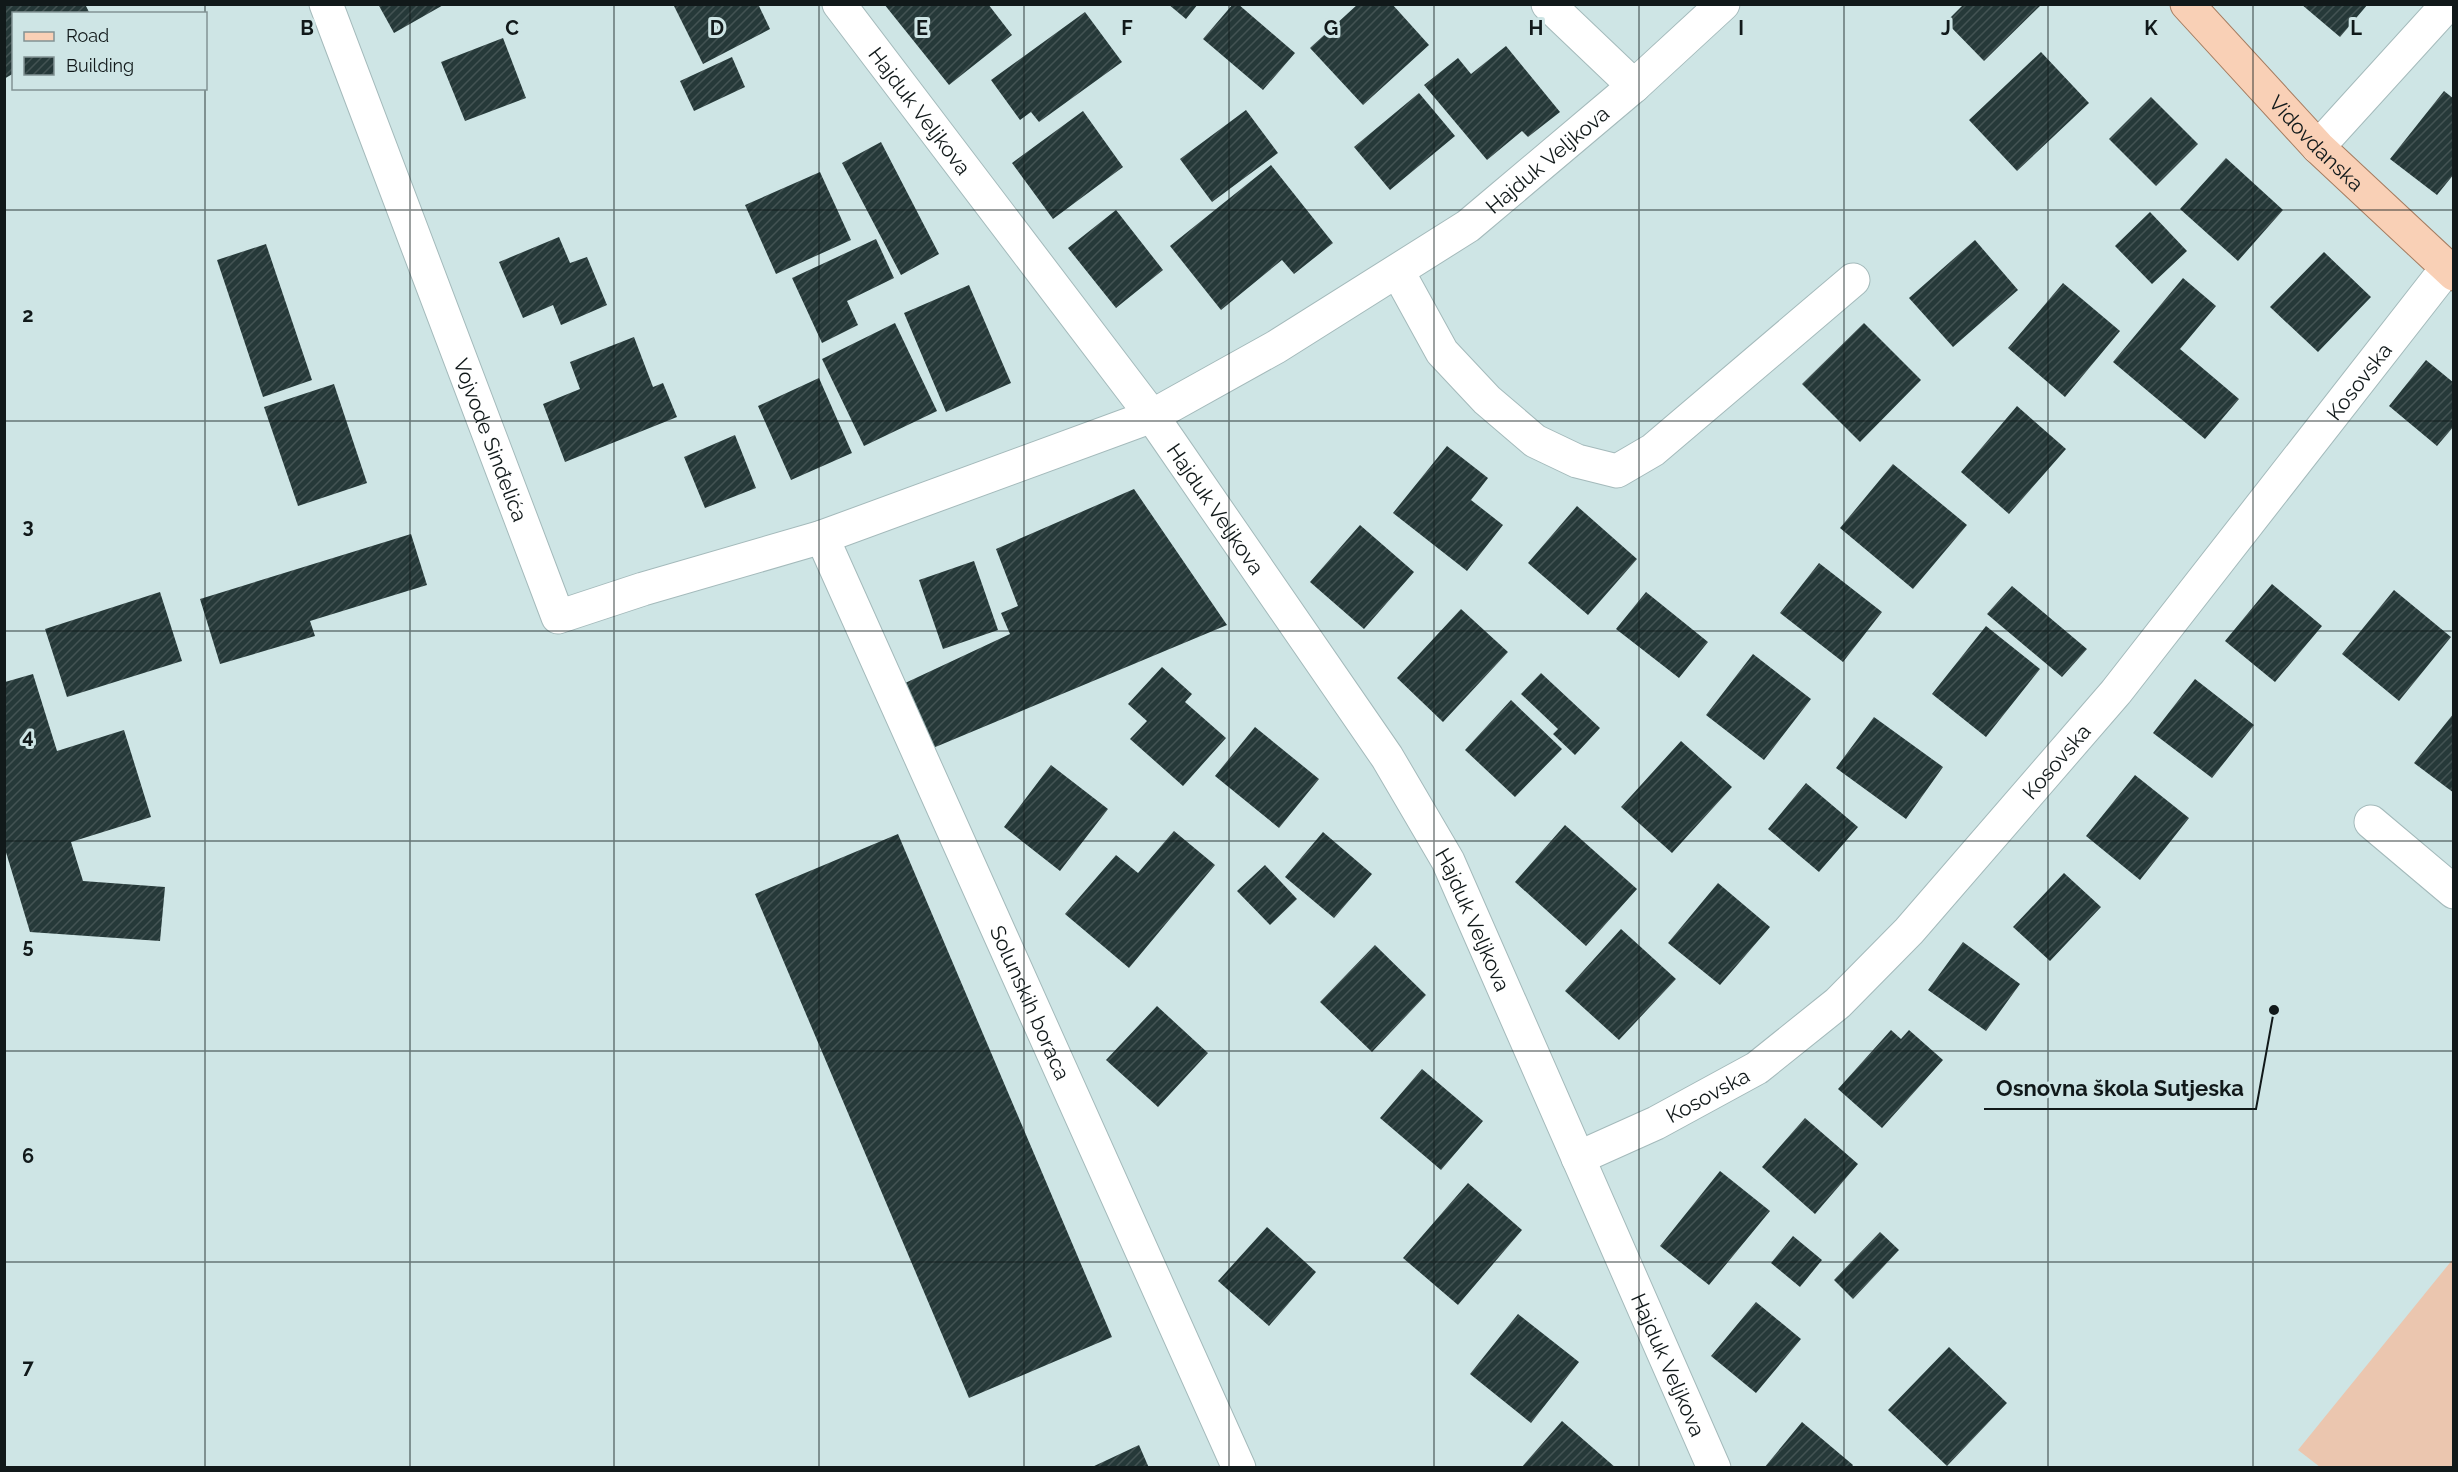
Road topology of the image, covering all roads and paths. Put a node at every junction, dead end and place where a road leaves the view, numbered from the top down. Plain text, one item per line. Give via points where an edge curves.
1 (326, 4) edge
2 (839, 4) edge
3 (1548, 4) edge
4 (1723, 4) edge
5 (2187, 4) edge
6 (2448, 4) edge
7 (1634, 86) junction
8 (2318, 147) junction
9 (2450, 271) edge
10 (1398, 272) junction
11 (1852, 280) dead end
12 (1152, 416) junction
13 (822, 537) junction
14 (2371, 822) dead end
15 (2454, 892) edge
16 (1578, 1158) junction
17 (1239, 1467) edge
18 (1714, 1467) edge

1 - 13 street, Vojvode Sinđelića via 558,617
2 - 12 street, Hajduk Veljkova
3 - 7 street
4 - 7 street, Hajduk Veljkova
5 - 8 main road, Vidovdanska
6 - 8 street
7 - 10 street, Hajduk Veljkova via 1468,226
8 - 9 main road, Vidovdanska
9 - 16 street, Kosovska via 2116,693 1909,931 1838,1003 1757,1068 1656,1123
10 - 11 street via 1442,352 1487,400 1535,441 1577,461 1617,471 1653,450
10 - 12 street, Hajduk Veljkova via 1276,347
12 - 13 street, Hajduk Veljkova
12 - 16 street, Hajduk Veljkova via 1387,757 1448,861
13 - 17 street, Solunskih boraca
14 - 15 street
16 - 18 street, Hajduk Veljkova

